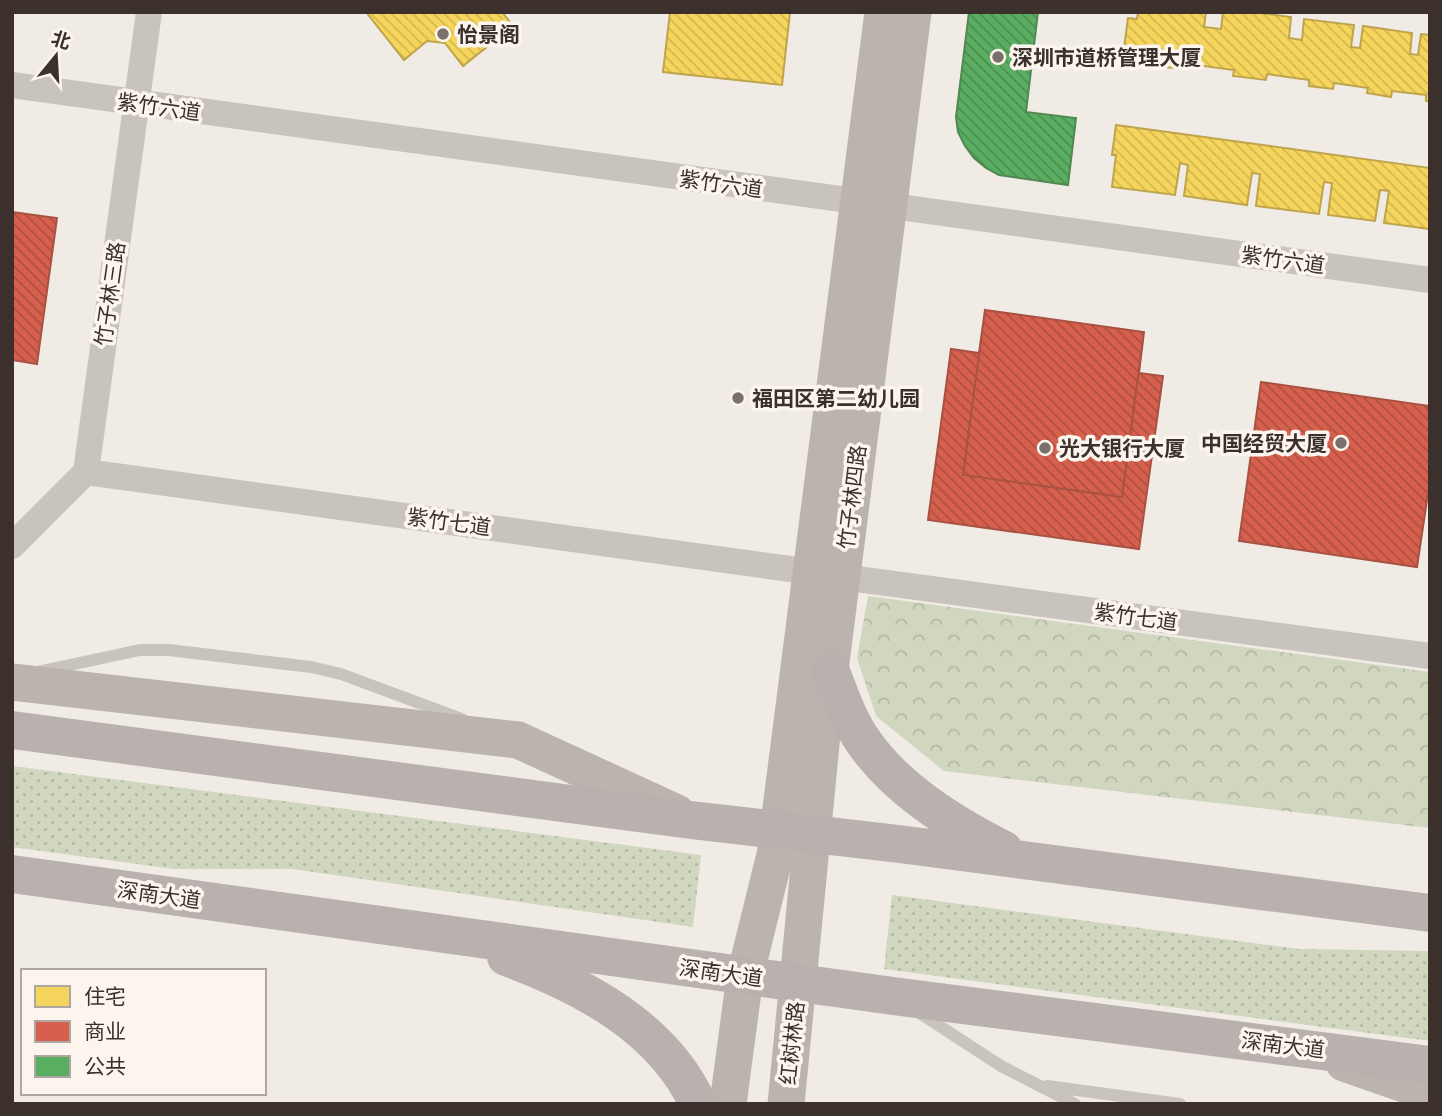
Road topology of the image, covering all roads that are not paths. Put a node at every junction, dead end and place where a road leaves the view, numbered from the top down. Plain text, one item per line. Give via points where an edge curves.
1 (149, 12) edge
2 (883, 12) edge
3 (913, 12) edge
4 (12, 86) edge
5 (136, 104) junction
6 (874, 204) junction
7 (1430, 280) edge
8 (86, 472) junction
9 (12, 546) edge
10 (827, 575) junction
11 (1430, 656) edge
12 (830, 669) junction
13 (12, 680) edge
14 (12, 730) edge
15 (518, 740) junction
16 (691, 820) junction
17 (795, 832) junction
18 (1025, 860) junction
19 (13, 874) edge
20 (1430, 913) edge
21 (393, 928) junction
22 (745, 976) junction
23 (797, 983) junction
24 (893, 996) junction
25 (1300, 1047) junction
26 (1430, 1065) edge
27 (1037, 1085) junction
28 (1430, 1093) edge
29 (698, 1104) edge
30 (728, 1104) edge
31 (786, 1104) edge
32 (1075, 1104) edge
33 (1180, 1104) edge

1 - 5 street, 竹子林三路
2 - 6 street, 竹子林四路
3 - 6 street, 竹子林四路
4 - 5 street, 紫竹六道
5 - 6 street, 紫竹六道
5 - 8 street, 竹子林三路
6 - 7 street, 紫竹六道
6 - 10 street, 竹子林四路
8 - 9 street
8 - 10 street, 紫竹七道
10 - 11 street, 紫竹七道
10 - 12 street, 竹子林四路
10 - 17 street, 竹子林四路
12 - 17 street, 竹子林四路
12 - 18 main road via 856,728 878,761 935,810
13 - 15 street
13 - 15 lane via 139,650 169,650 341,674
14 - 16 main road
15 - 16 street
16 - 17 main road
17 - 18 main road
17 - 22 street, 竹子林四路 via 770,878
17 - 23 street, 竹子林四路
18 - 20 main road
19 - 21 main road, 深南大道
21 - 22 main road, 深南大道
21 - 29 main road via 500,955 592,996 654,1042 679,1070
22 - 23 main road, 深南大道
22 - 30 street
23 - 24 main road, 深南大道
23 - 31 street, 红树林路
24 - 25 main road, 深南大道
24 - 27 lane
25 - 26 main road, 深南大道
25 - 28 street
27 - 32 lane
27 - 33 lane

